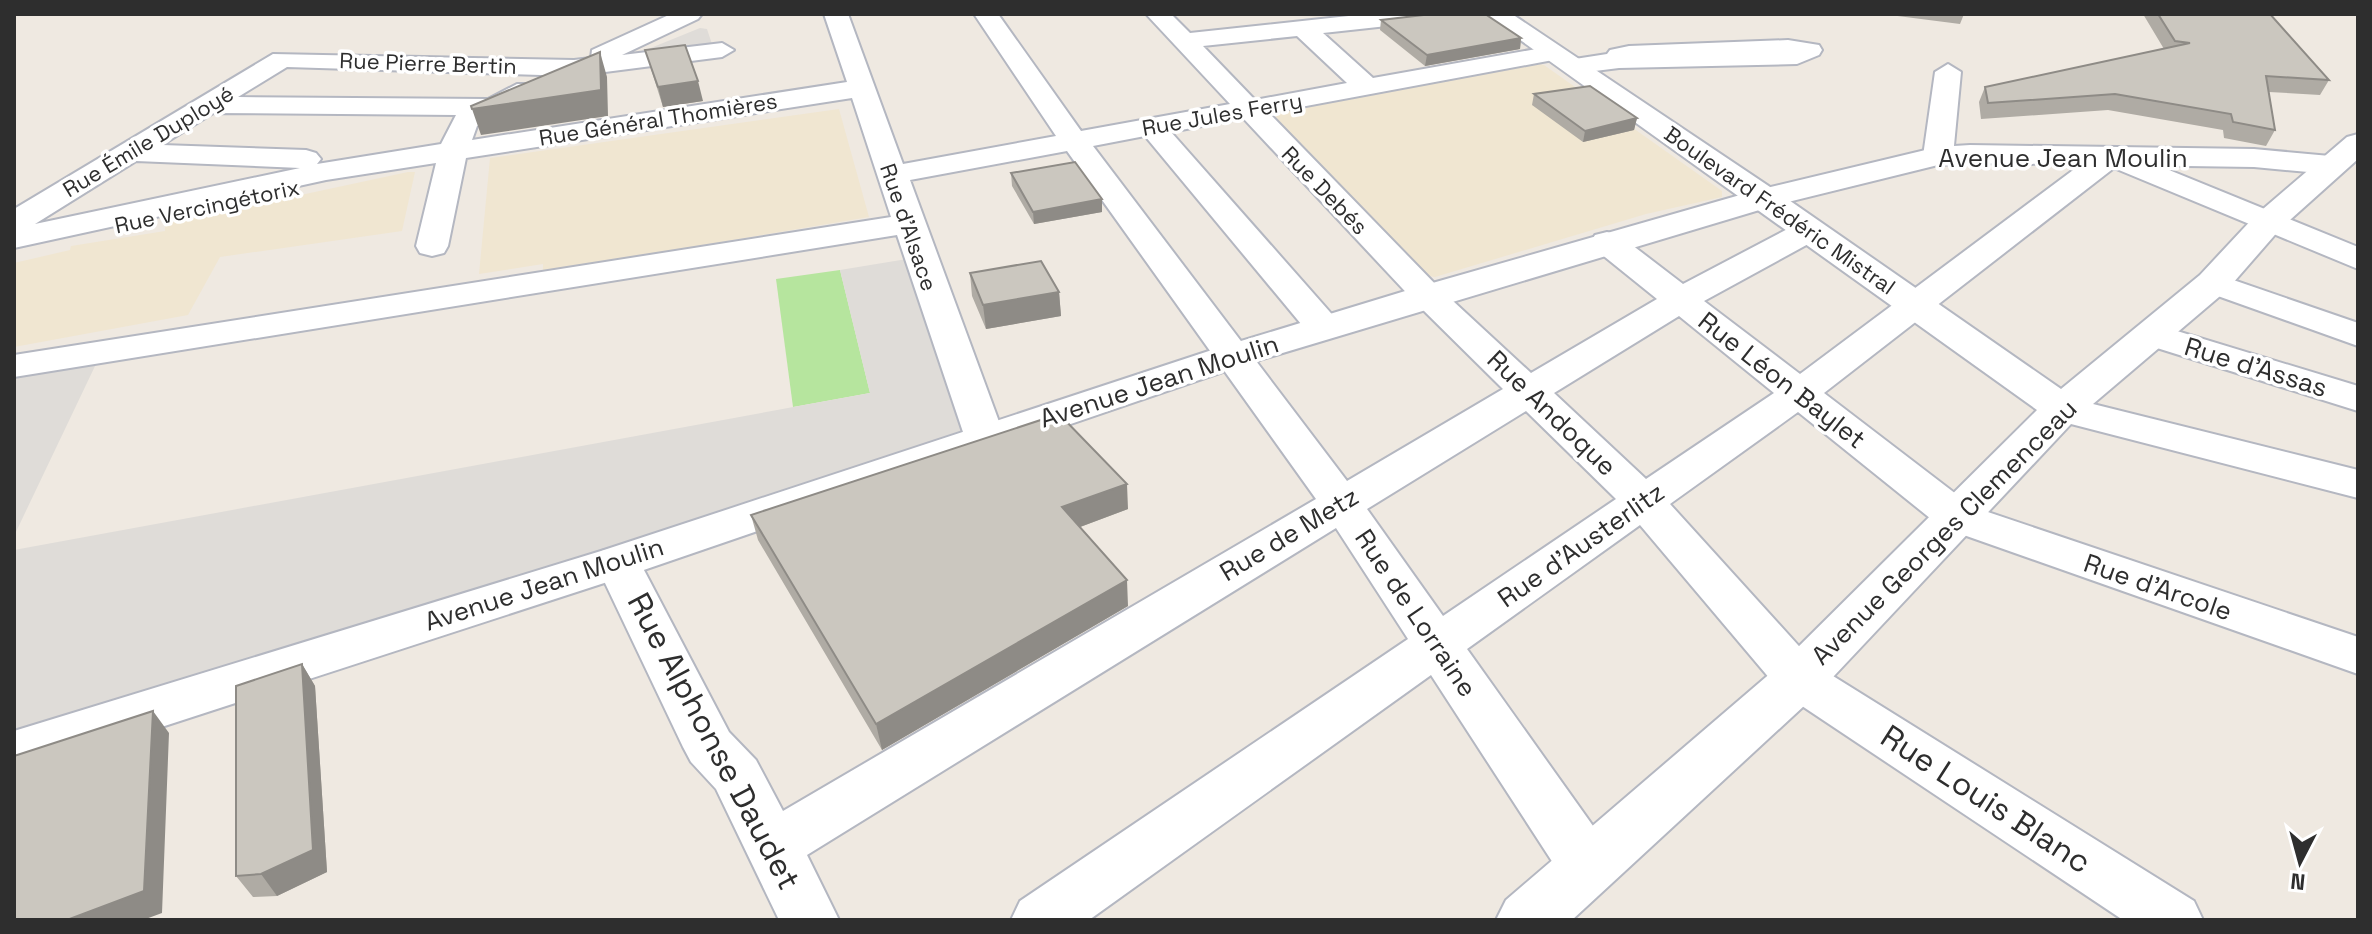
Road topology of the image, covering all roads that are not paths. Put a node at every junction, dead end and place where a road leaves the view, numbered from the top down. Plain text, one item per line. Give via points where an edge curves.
1 (690, 14) edge
2 (836, 14) edge
3 (986, 14) edge
4 (1158, 14) edge
5 (1433, 14) edge
6 (1496, 14) edge
7 (1379, 17) edge
8 (1303, 28) junction
9 (1182, 41) junction
10 (282, 59) joint
11 (1562, 60) junction
12 (1619, 60) junction
13 (574, 68) junction
14 (725, 69) junction
15 (1948, 72) dead end
16 (1367, 87) junction
17 (862, 88) junction
18 (622, 96) junction
19 (207, 105) junction
20 (488, 107) junction
21 (1246, 109) junction
22 (1152, 127) junction
23 (1074, 141) junction
24 (453, 151) junction
25 (129, 152) junction
26 (2344, 154) edge
27 (1938, 156) junction
28 (2110, 156) junction
29 (399, 162) junction
30 (890, 175) junction
31 (1765, 198) junction
32 (2268, 222) junction
33 (14, 223) edge
34 (907, 224) junction
35 (1810, 230) junction
36 (14, 238) edge
37 (1607, 242) junction
38 (432, 246) dead end
39 (14, 248) edge
40 (2358, 259) edge
41 (2213, 283) junction
42 (1428, 296) junction
43 (1680, 300) junction
44 (1916, 305) junction
45 (1324, 328) junction
46 (2154, 335) junction
47 (2358, 335) edge
48 (1232, 356) junction
49 (14, 366) edge
50 (1530, 392) junction
51 (1798, 394) junction
52 (2358, 399) edge
53 (2062, 409) junction
54 (985, 438) junction
55 (2358, 484) edge
56 (1643, 500) junction
57 (1341, 503) junction
58 (1957, 517) junction
59 (618, 562) junction
60 (1438, 645) junction
61 (2358, 656) edge
62 (1799, 679) junction
63 (14, 753) edge
64 (772, 847) junction
65 (1587, 865) junction
66 (809, 920) edge
67 (1041, 920) edge
68 (1528, 920) edge
69 (2173, 920) edge

1 - 13 street
2 - 17 street, Rue d'Alsace
3 - 23 street, Rue de Lorraine
4 - 9 street, Rue Debés
5 - 7 street
6 - 11 main road, Boulevard Frédéric Mistral
7 - 8 street
8 - 9 street
8 - 16 street
9 - 21 street, Rue Debés
10 - 13 street, Rue Pierre Bertin
10 - 19 street, Rue Émile Duployé
11 - 12 street, Rue Jules Ferry
11 - 16 street, Rue Jules Ferry
11 - 31 main road, Boulevard Frédéric Mistral
12 - 12 street via 1797,56 1810,50 1629,53 1619,55
13 - 18 street, Rue Pierre Bertin
13 - 20 street
14 - 17 street, Rue Général Thomières
14 - 18 street, Rue Général Thomières
14 - 18 street
15 - 27 street
16 - 21 street, Rue Jules Ferry
17 - 30 street, Rue d'Alsace
18 - 24 street, Rue Général Thomières
19 - 20 street
19 - 25 street, Rue Émile Duployé
20 - 24 street via 465,121
21 - 22 street, Rue Jules Ferry
21 - 42 street, Rue Debés
22 - 23 street, Rue Jules Ferry
22 - 45 street
23 - 30 street, Rue Jules Ferry
23 - 48 street, Rue de Lorraine
24 - 29 street, Rue Vercingétorix
24 - 38 street
25 - 29 street
25 - 33 street, Rue Émile Duployé
26 - 28 main road, Avenue Jean Moulin
26 - 32 main road, Avenue Georges Clemenceau
27 - 28 main road, Avenue Jean Moulin
27 - 31 main road, Avenue Jean Moulin
28 - 32 street
28 - 44 street, Rue d'Austerlitz
29 - 36 street, Rue Vercingétorix via 303,175
29 - 39 street, Rue Vercingétorix
30 - 34 street, Rue d'Alsace
31 - 35 main road, Boulevard Frédéric Mistral
31 - 37 main road, Avenue Jean Moulin
32 - 40 street
32 - 41 main road, Avenue Georges Clemenceau
34 - 49 street
34 - 54 street, Rue d'Alsace
35 - 43 street, Rue de Metz
35 - 44 main road, Boulevard Frédéric Mistral
37 - 42 main road, Avenue Jean Moulin
37 - 43 street, Rue Léon Baylet
41 - 46 main road, Avenue Georges Clemenceau
41 - 47 street
42 - 45 main road, Avenue Jean Moulin
42 - 50 street, Rue Andoque
43 - 50 street, Rue de Metz
43 - 51 street, Rue Léon Baylet
44 - 51 street, Rue d'Austerlitz
44 - 53 main road, Boulevard Frédéric Mistral
45 - 48 main road, Avenue Jean Moulin
46 - 52 street, Rue d'Assas
46 - 53 main road, Avenue Georges Clemenceau
48 - 54 main road, Avenue Jean Moulin
48 - 57 street, Rue de Lorraine
50 - 56 street, Rue Andoque
50 - 57 street, Rue de Metz
51 - 56 street, Rue d'Austerlitz
51 - 58 street, Rue Léon Baylet
53 - 55 main road
53 - 58 main road, Avenue Georges Clemenceau
54 - 59 main road, Avenue Jean Moulin
56 - 60 street, Rue d'Austerlitz
56 - 62 street, Rue Andoque
57 - 60 street, Rue de Lorraine
57 - 64 street, Rue de Metz
58 - 61 street, Rue d'Arcole
58 - 62 main road, Avenue Georges Clemenceau
59 - 63 main road, Avenue Jean Moulin
59 - 64 street, Rue Alphonse Daudet via 710,747 737,775
60 - 65 street, Rue de Lorraine
60 - 67 street, Rue d'Austerlitz
62 - 65 main road, Avenue Georges Clemenceau
62 - 69 street, Rue Louis Blanc
64 - 66 street, Rue Alphonse Daudet
65 - 68 main road, Avenue Georges Clemenceau

